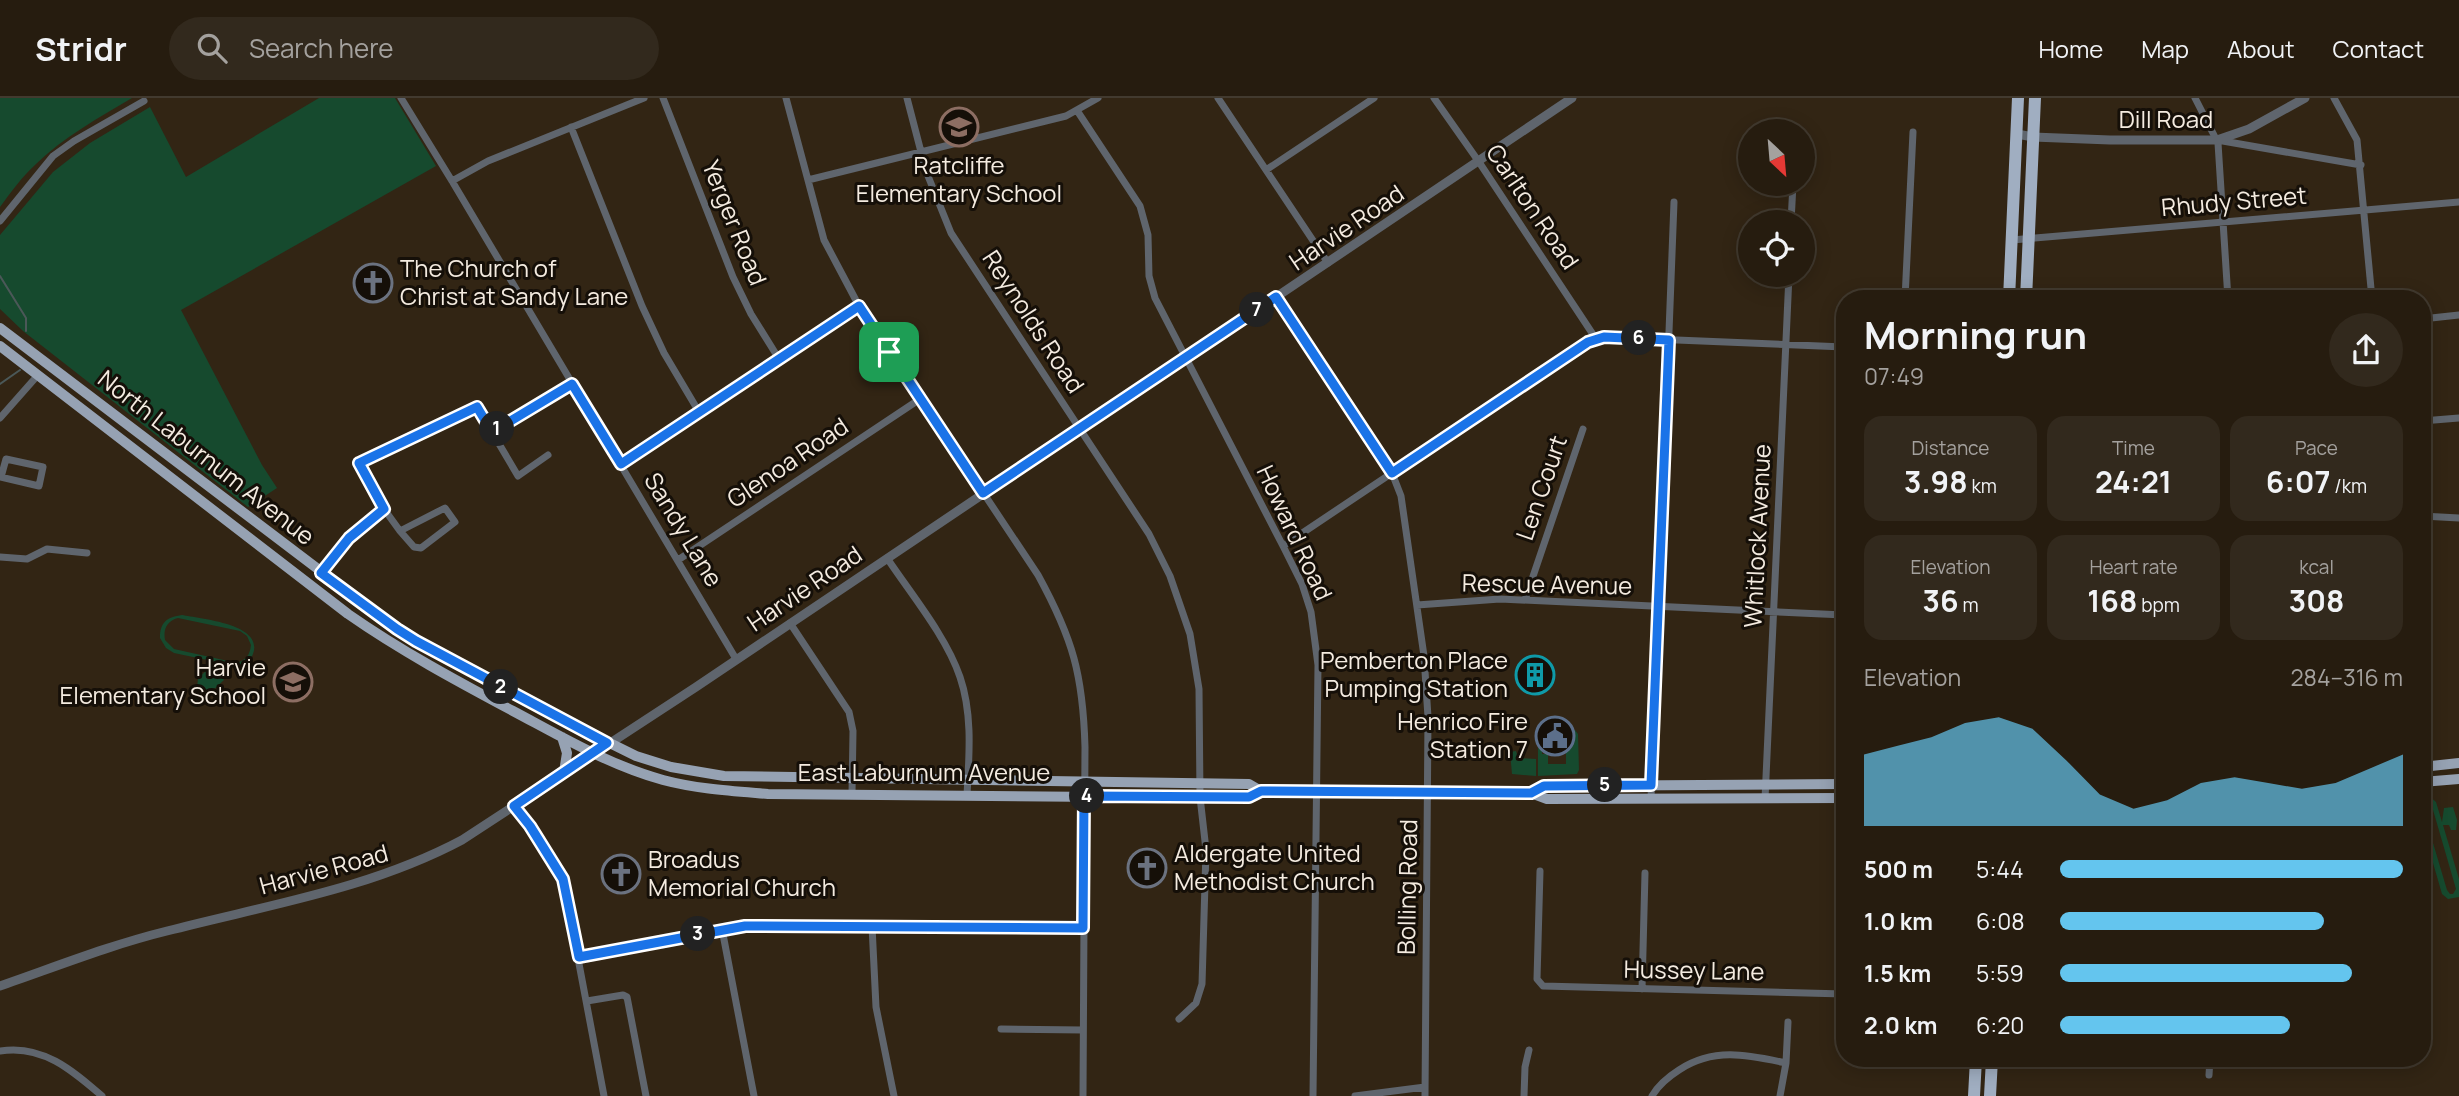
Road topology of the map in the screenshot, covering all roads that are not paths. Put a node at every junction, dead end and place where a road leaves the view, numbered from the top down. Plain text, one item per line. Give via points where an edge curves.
1 (401, 98) edge
2 (644, 98) edge
3 (663, 98) edge
4 (786, 98) edge
5 (907, 98) edge
6 (1098, 98) edge
7 (1218, 98) edge
8 (1374, 98) edge
9 (1434, 98) edge
10 (1572, 98) edge
11 (2018, 98) edge
12 (2035, 98) edge
13 (2195, 98) edge
14 (2305, 98) edge
15 (2334, 98) edge
16 (144, 101) dead end
17 (1078, 112) junction
18 (571, 127) junction
19 (1913, 132) dead end
20 (2017, 134) junction
21 (2033, 137) junction
22 (2217, 140) junction
23 (920, 151) junction
24 (1479, 162) junction
25 (2361, 165) junction
26 (1266, 170) junction
27 (808, 180) junction
28 (452, 181) junction
29 (1674, 202) dead end
30 (2459, 202) edge
31 (2364, 210) junction
32 (0, 221) edge
33 (2222, 223) junction
34 (2029, 239) junction
35 (2012, 240) junction
36 (1328, 263) junction
37 (1788, 287) edge
38 (1905, 290) edge
39 (2009, 290) edge
40 (2026, 290) edge
41 (2227, 290) edge
42 (2371, 290) edge
43 (1276, 297) junction
44 (859, 306) junction
45 (2459, 315) edge
46 (2431, 317) edge
47 (0, 328) edge
48 (1596, 339) junction
49 (1669, 340) junction
50 (1786, 345) junction
51 (0, 346) edge
52 (1836, 347) edge
53 (1185, 358) junction
54 (779, 359) junction
55 (38, 375) junction
56 (572, 384) junction
57 (920, 398) junction
58 (699, 412) junction
59 (0, 418) edge
60 (2459, 418) edge
61 (2431, 420) edge
62 (1080, 428) junction
63 (1583, 429) dead end
64 (492, 432) junction
65 (548, 455) dead end
66 (621, 464) junction
67 (1392, 473) junction
68 (1, 477) edge
69 (983, 493) junction
70 (384, 509) junction
71 (2431, 516) edge
72 (2459, 518) edge
73 (400, 531) junction
74 (1283, 546) junction
75 (87, 552) dead end
76 (0, 557) edge
77 (887, 558) junction
78 (678, 560) junction
79 (321, 573) junction
80 (1525, 600) junction
81 (1416, 605) junction
82 (1658, 607) junction
83 (1774, 612) junction
84 (1836, 615) edge
85 (790, 623) junction
86 (736, 659) junction
87 (562, 737) junction
88 (607, 743) junction
89 (592, 753) junction
90 (2459, 763) edge
91 (2431, 766) edge
92 (564, 772) junction
93 (852, 779) junction
94 (2459, 779) edge
95 (968, 780) junction
96 (2431, 781) edge
97 (1085, 782) junction
98 (1201, 783) junction
99 (1766, 784) junction
100 (1836, 784) edge
101 (1651, 785) junction
102 (1261, 791) junction
103 (1316, 791) junction
104 (1428, 792) junction
105 (1531, 793) junction
106 (852, 794) junction
107 (967, 795) junction
108 (1084, 796) junction
109 (1200, 797) junction
110 (1651, 799) junction
111 (1765, 799) junction
112 (1836, 799) edge
113 (514, 806) junction
114 (1539, 871) dead end
115 (1645, 873) dead end
116 (872, 926) junction
117 (1083, 928) junction
118 (722, 929) junction
119 (579, 957) junction
120 (0, 986) edge
121 (1642, 989) junction
122 (1836, 994) edge
123 (587, 1002) junction
124 (1179, 1019) dead end
125 (1788, 1022) dead end
126 (1000, 1029) dead end
127 (1083, 1030) junction
128 (1529, 1050) dead end
129 (0, 1051) edge
130 (1786, 1063) junction
131 (1976, 1067) edge
132 (1992, 1067) edge
133 (2210, 1067) edge
134 (2209, 1075) dead end
135 (1425, 1087) junction
136 (102, 1096) edge
137 (604, 1096) edge
138 (646, 1096) edge
139 (754, 1096) edge
140 (894, 1096) edge
141 (1083, 1096) edge
142 (1313, 1096) edge
143 (1355, 1096) edge
144 (1425, 1096) edge
145 (1524, 1096) edge
146 (1652, 1096) edge
147 (1780, 1096) edge
148 (1974, 1096) edge
149 (1990, 1096) edge

1 - 28 street, Sandy Lane
2 - 18 street
3 - 54 street, Yerger Road via 733,277
4 - 27 street
5 - 23 street, Reynolds Road
6 - 17 street
7 - 26 street
8 - 26 street
9 - 24 street, Carlton Road
10 - 24 street, Harvie Road
11 - 20 highway
12 - 21 highway
13 - 22 street
14 - 22 street, Dill Road via 2249,129
15 - 25 street via 2357,140
16 - 32 street via 53,156
17 - 23 street
17 - 53 street, Howard Road via 1140,206 1148,235 1151,287
18 - 28 street
18 - 58 street via 642,306
19 - 38 street
20 - 21 street, Dill Road
20 - 35 highway
21 - 22 street, Dill Road
21 - 34 highway
22 - 25 street
22 - 33 street
23 - 27 street
23 - 62 street, Reynolds Road via 951,233
24 - 36 street, Harvie Road
24 - 48 street, Carlton Road
25 - 31 street
26 - 36 street
27 - 44 street via 824,240
28 - 56 street, Sandy Lane
29 - 49 street
30 - 31 street, Rhudy Street
31 - 33 street, Rhudy Street
31 - 42 street
33 - 34 street, Rhudy Street
33 - 41 street
34 - 35 street, Rhudy Street
34 - 40 highway
35 - 39 highway
36 - 43 street, Harvie Road
37 - 50 street, Whitlock Avenue
43 - 53 street, Harvie Road
43 - 67 street, Bolling Road
44 - 54 street
44 - 57 street
45 - 46 street
47 - 79 main road, North Laburnum Avenue
48 - 49 street
48 - 67 street
49 - 50 street
49 - 82 street
50 - 52 street
50 - 83 street, Whitlock Avenue
51 - 55 main road, North Laburnum Avenue
53 - 62 street, Harvie Road
53 - 74 street, Howard Road
54 - 58 street
55 - 59 street
55 - 87 main road, North Laburnum Avenue via 384,639
56 - 64 street
56 - 66 street, Sandy Lane
57 - 69 street
57 - 78 street, Glenoa Road
58 - 66 street
60 - 61 street
62 - 69 street, Harvie Road
62 - 98 street, Reynolds Road via 1149,534 1190,634 1199,689
63 - 80 street, Len Court
64 - 65 street via 518,477
64 - 70 street via 477,407 359,463
66 - 78 street, Sandy Lane
67 - 74 street
67 - 81 street, Bolling Road via 1401,496
68 - 68 street via 39,486 43,467 6,459
69 - 77 street, Harvie Road
69 - 97 street via 1061,616 1084,702
70 - 73 street
70 - 79 street via 349,538
71 - 72 street
73 - 73 street via 445,508 455,521 418,549
74 - 103 street, Howard Road via 1311,612 1318,665
75 - 76 street via 47,549 27,559
77 - 85 street, Harvie Road
77 - 95 street via 960,677 968,713
78 - 86 street, Sandy Lane
79 - 88 main road, North Laburnum Avenue via 416,641
80 - 81 street, Rescue Avenue
80 - 82 street, Rescue Avenue
81 - 104 street, Bolling Road via 1426,683
82 - 83 street, Rescue Avenue
82 - 101 street
83 - 84 street, Rescue Avenue
83 - 99 street, Whitlock Avenue
85 - 86 street, Harvie Road
85 - 93 street via 849,712
86 - 88 street, Harvie Road
87 - 89 main road, North Laburnum Avenue
87 - 92 main road via 567,753
88 - 89 street, Harvie Road
88 - 93 main road, East Laburnum Avenue via 636,757 692,771
89 - 92 street, Harvie Road
89 - 106 main road, East Laburnum Avenue via 639,773 706,789
90 - 91 main road
92 - 113 street, Harvie Road
93 - 95 main road, East Laburnum Avenue
93 - 106 street
94 - 96 main road
95 - 97 main road, East Laburnum Avenue
95 - 107 street
97 - 98 main road, East Laburnum Avenue
97 - 108 street
98 - 102 main road, East Laburnum Avenue via 1249,784
98 - 109 street, Reynolds Road
99 - 100 main road, East Laburnum Avenue
99 - 101 main road, East Laburnum Avenue
99 - 111 street, Whitlock Avenue
101 - 105 main road, East Laburnum Avenue via 1544,786
101 - 110 street
102 - 103 main road, East Laburnum Avenue
102 - 109 main road, East Laburnum Avenue via 1249,797
103 - 104 main road, East Laburnum Avenue
103 - 142 street, Howard Road
104 - 105 main road, East Laburnum Avenue
104 - 135 street, Bolling Road
105 - 110 main road, East Laburnum Avenue via 1547,799
106 - 107 main road, East Laburnum Avenue
107 - 108 main road, East Laburnum Avenue
108 - 109 main road, East Laburnum Avenue
108 - 117 street
109 - 124 street, Reynolds Road via 1206,850 1202,984 1196,1003
110 - 111 main road, East Laburnum Avenue
111 - 112 main road, East Laburnum Avenue
113 - 119 street via 563,879
113 - 120 street, Harvie Road via 462,840 385,875 134,940
114 - 121 street, Hussey Lane via 1537,979 1543,986
115 - 121 street
116 - 117 street
116 - 118 street
116 - 140 street via 876,1007
117 - 127 street
118 - 119 street
118 - 139 street
119 - 123 street
121 - 122 street, Hussey Lane
123 - 137 street
123 - 138 street via 627,997
125 - 130 street
126 - 127 street
127 - 141 street
128 - 145 street
129 - 136 street via 48,1056 72,1069
130 - 146 street via 1734,1054 1709,1056 1667,1078
130 - 147 street
131 - 148 highway
132 - 149 highway
133 - 134 street
135 - 143 street
135 - 144 street, Bolling Road

